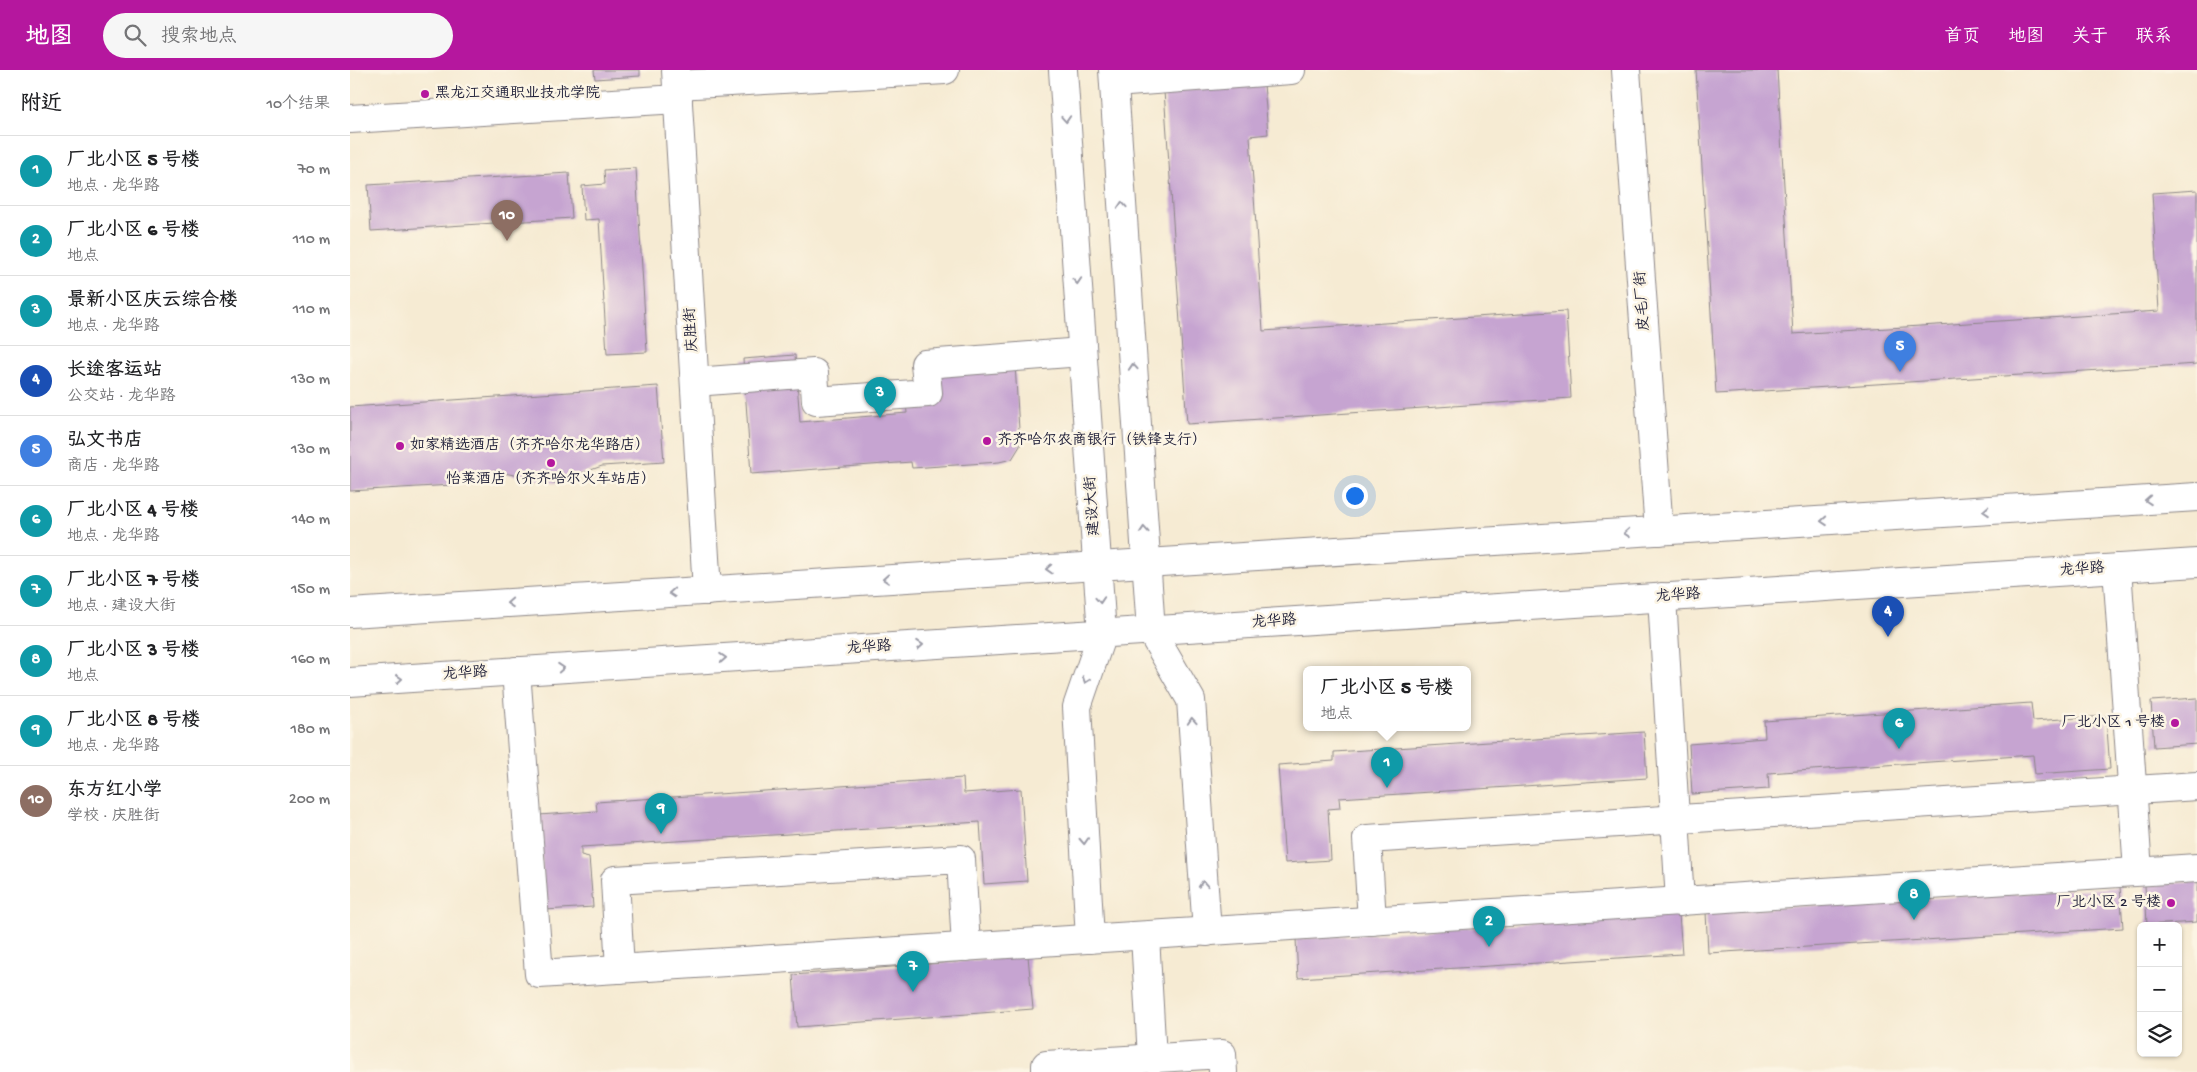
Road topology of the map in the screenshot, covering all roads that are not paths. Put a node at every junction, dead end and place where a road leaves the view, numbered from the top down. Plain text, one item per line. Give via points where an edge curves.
1 (945, 70) edge
2 (1063, 70) edge
3 (1291, 70) edge
4 (1626, 70) edge
5 (1113, 77) edge
6 (677, 85) edge
7 (350, 118) edge
8 (1082, 352) junction
9 (695, 382) junction
10 (2197, 497) edge
11 (1659, 531) junction
12 (1146, 563) junction
13 (2197, 563) edge
14 (1097, 566) junction
15 (2117, 568) junction
16 (707, 591) junction
17 (1662, 597) junction
18 (350, 613) edge
19 (1151, 630) junction
20 (1102, 634) junction
21 (516, 671) junction
22 (350, 682) edge
23 (2197, 786) edge
24 (2132, 790) junction
25 (1675, 819) junction
26 (2197, 868) edge
27 (2138, 871) junction
28 (1680, 902) junction
29 (1372, 921) junction
30 (1207, 932) junction
31 (1145, 936) junction
32 (1090, 939) junction
33 (966, 947) junction
34 (620, 969) junction
35 (1152, 1058) junction
36 (1046, 1072) edge
37 (1223, 1072) edge

1 - 6 street
2 -> 8 street, 建设大街
3 - 5 street
4 - 11 street, 皮毛厂街
12 -> 5 street
6 - 7 street
6 - 9 street, 庆胜街
8 - 9 street via 926,364 928,393 816,401 814,373
8 - 14 street, 建设大街
9 - 16 street, 庆胜街
10 -> 11 street
11 -> 12 street
12 - 14 street
12 - 19 street
13 - 15 street, 龙华路
14 -> 16 street
14 -> 20 street, 建设大街
15 - 17 street, 龙华路
15 - 24 street
16 -> 18 street
17 - 19 street, 龙华路
17 - 25 street
19 - 20 street, 龙华路
30 -> 19 street via 1191,700
21 -> 20 street, 龙华路
20 -> 32 street, 建设大街 via 1077,707
22 -> 21 street, 龙华路
21 - 34 street via 539,974
23 - 24 street
24 - 25 street
24 - 27 street
25 - 28 street
25 - 29 street via 1367,839
26 - 27 street
27 - 28 street
28 - 29 street
29 - 30 street
30 - 31 street
31 - 32 street
31 - 35 street
32 - 33 street
33 - 34 street
33 - 34 street via 961,859 615,880
35 - 36 street via 1046,1065
35 - 37 street via 1222,1054

